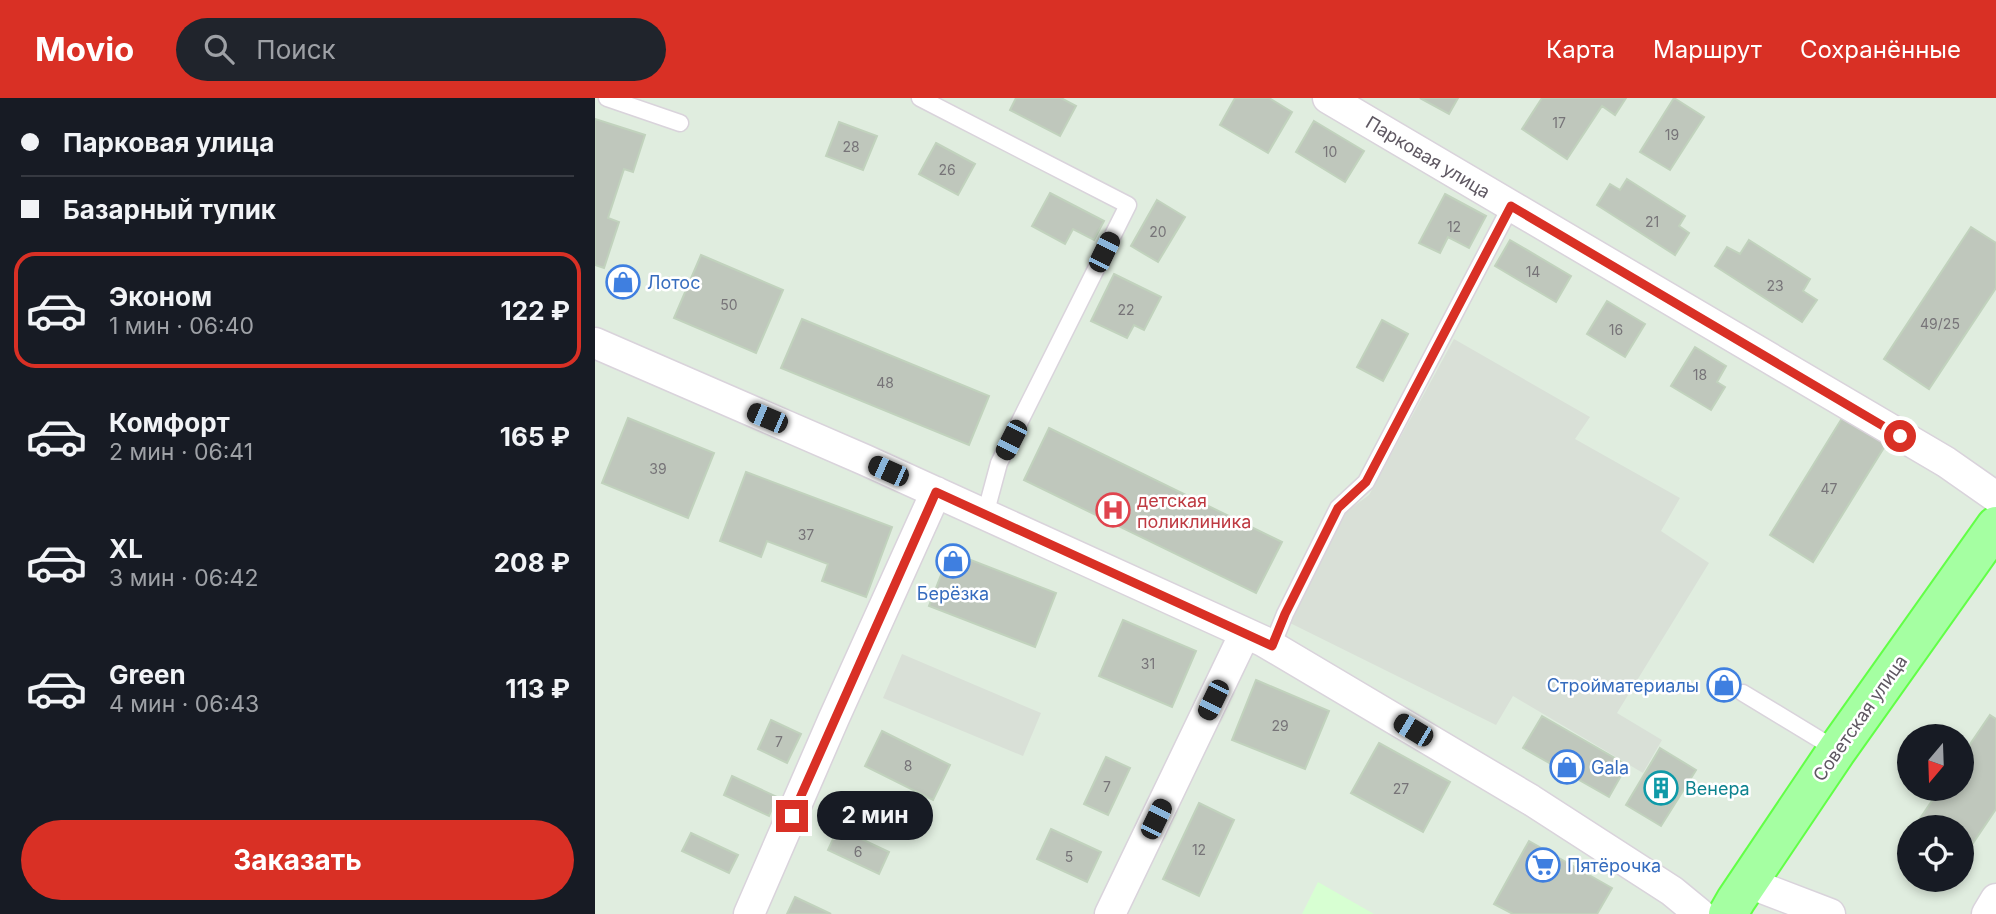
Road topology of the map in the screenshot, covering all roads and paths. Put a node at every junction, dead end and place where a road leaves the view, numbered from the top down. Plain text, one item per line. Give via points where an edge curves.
1 (607, 98) edge
2 (920, 98) edge
3 (1328, 98) edge
4 (680, 123) dead end
5 (1511, 206) junction
6 (595, 343) edge
7 (936, 492) junction
8 (1996, 496) edge
9 (985, 515) junction
10 (1996, 526) edge
11 (1245, 633) junction
12 (1272, 646) junction
13 (1743, 693) dead end
14 (1837, 750) junction
15 (1749, 883) junction
16 (1996, 899) edge
17 (749, 914) edge
18 (1110, 914) edge
19 (1700, 914) edge
20 (1728, 914) edge
21 (1830, 914) edge
22 (1987, 914) edge

1 - 4 lane
2 - 9 lane via 1128,205 999,463
3 - 5 street, Парковая улица
5 - 8 street, Парковая улица
5 - 12 lane via 1366,482 1338,508
6 - 7 street
7 - 9 street
7 - 17 street
9 - 11 street
10 - 14 main road, Советская улица
11 - 12 street
11 - 18 street
12 - 19 street via 1531,800
13 - 14 lane
14 - 15 main road, Советская улица
15 - 20 main road, Советская улица
15 - 21 street
16 - 22 street

